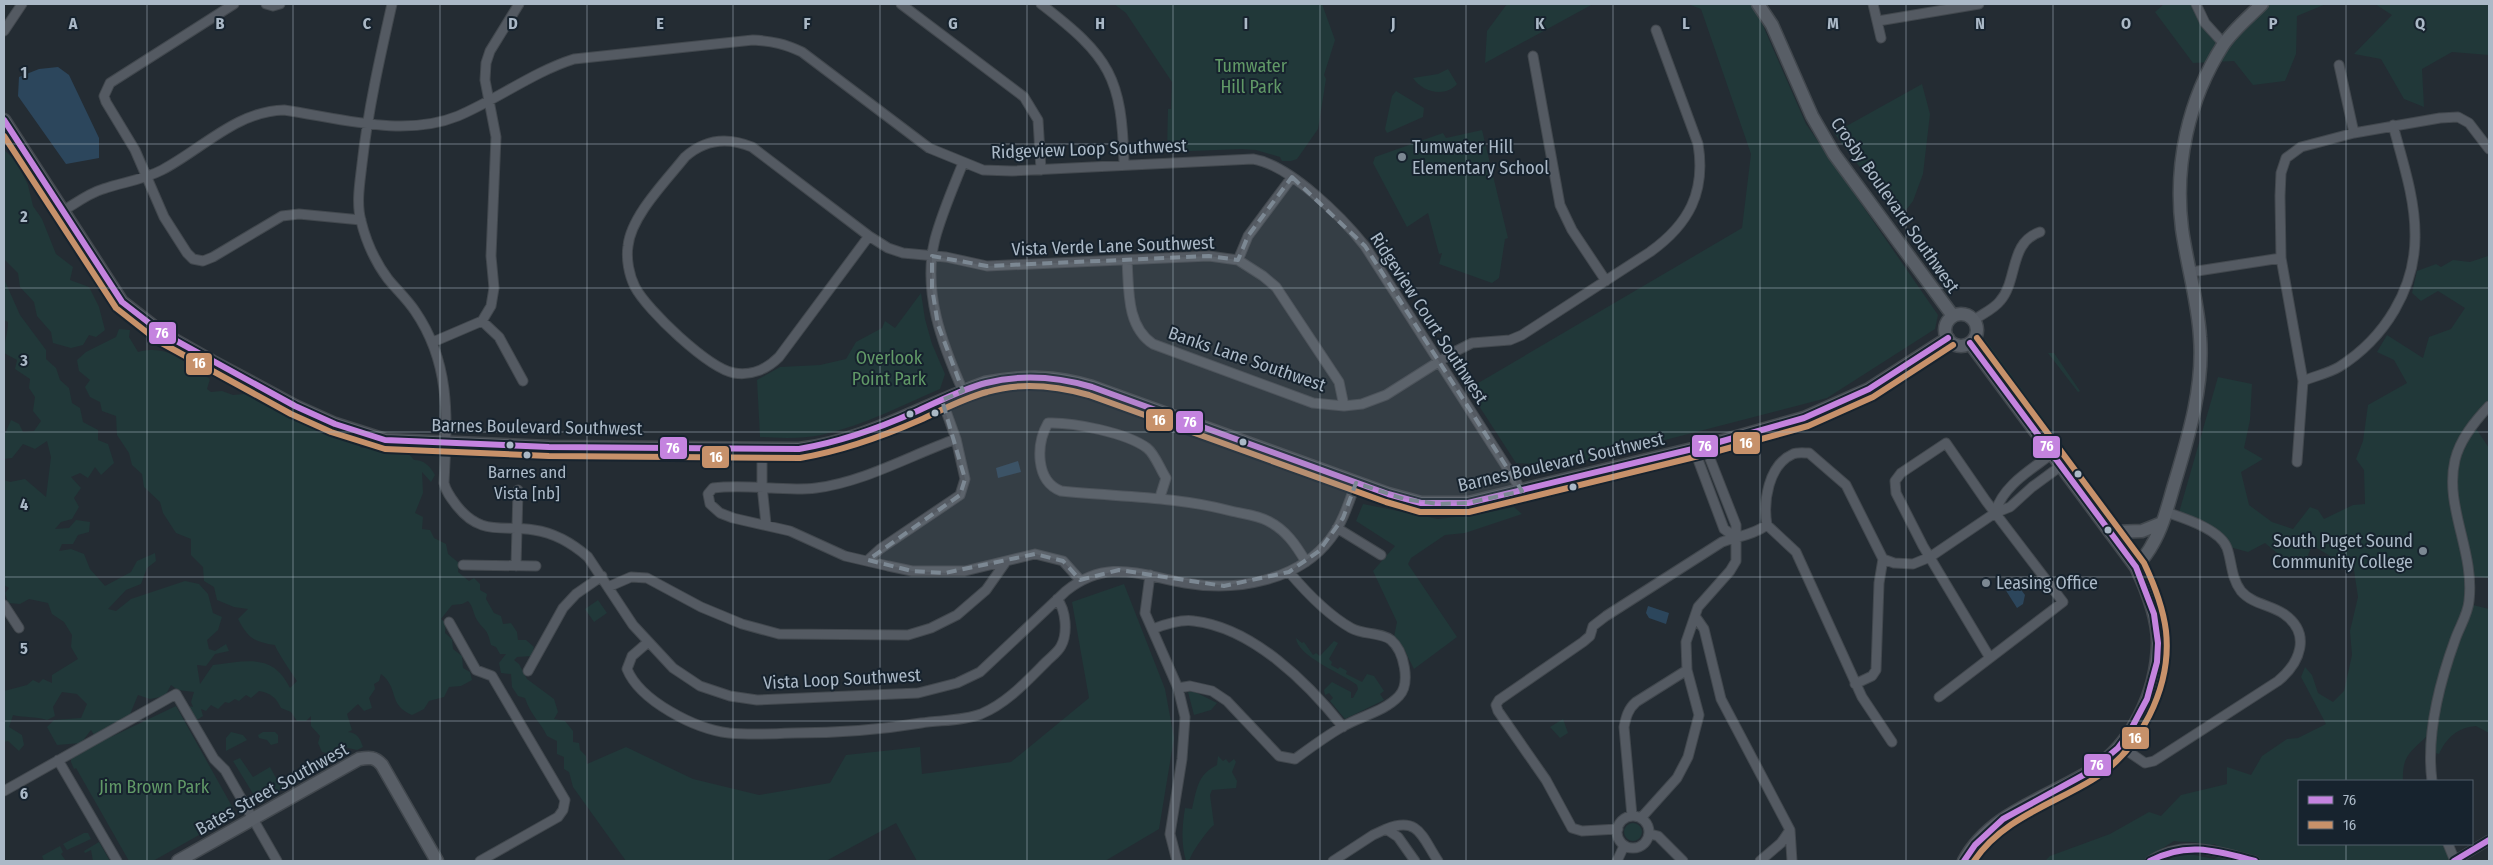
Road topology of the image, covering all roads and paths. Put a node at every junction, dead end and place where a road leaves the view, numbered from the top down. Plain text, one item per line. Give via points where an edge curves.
1 (22, 4) edge
2 (234, 4) edge
3 (266, 4) edge
4 (280, 4) edge
5 (392, 4) edge
6 (519, 4) edge
7 (901, 4) edge
8 (1041, 4) edge
9 (1758, 4) edge
10 (1873, 4) edge
11 (1979, 4) edge
12 (2196, 4) edge
13 (2262, 4) edge
14 (914, 8) edge
15 (1878, 21) junction
16 (1656, 30) dead end
17 (4, 31) edge
18 (1881, 38) dead end
19 (2224, 44) junction
20 (1532, 56) dead end
21 (2339, 65) dead end
22 (489, 100) junction
23 (4, 120) edge
24 (367, 122) junction
25 (2393, 125) junction
26 (2354, 133) junction
27 (2489, 149) edge
28 (963, 163) junction
29 (1124, 164) junction
30 (1041, 170) junction
31 (146, 177) junction
32 (1292, 177) junction
33 (63, 211) junction
34 (360, 220) junction
35 (2040, 232) dead end
36 (869, 236) junction
37 (932, 256) junction
38 (2281, 258) junction
39 (1127, 260) junction
40 (1238, 260) junction
41 (2191, 272) junction
42 (1606, 281) junction
43 (1953, 316) junction
44 (1974, 320) junction
45 (482, 321) junction
46 (1948, 338) junction
47 (432, 342) junction
48 (1970, 343) junction
49 (1439, 360) junction
50 (523, 381) dead end
51 (2303, 381) junction
52 (963, 391) junction
53 (942, 400) junction
54 (1344, 406) junction
55 (2489, 406) edge
56 (956, 439) junction
57 (446, 444) junction
58 (1699, 448) junction
59 (762, 449) junction
60 (2053, 453) junction
61 (2297, 462) dead end
62 (2062, 465) junction
63 (1356, 483) junction
64 (762, 486) junction
65 (518, 490) dead end
66 (1522, 491) junction
67 (1160, 497) junction
68 (1996, 513) junction
69 (2164, 518) junction
70 (766, 524) junction
71 (1767, 526) junction
72 (1337, 528) junction
73 (517, 529) junction
74 (2112, 532) junction
75 (1735, 537) junction
76 (1380, 555) dead end
77 (1930, 558) junction
78 (1883, 559) junction
79 (868, 560) junction
80 (1306, 562) junction
81 (1005, 563) junction
82 (463, 565) dead end
83 (516, 566) junction
84 (536, 566) dead end
85 (2136, 566) junction
86 (1289, 572) junction
87 (1150, 575) junction
88 (602, 576) junction
89 (1080, 580) junction
90 (608, 587) junction
91 (1057, 599) junction
92 (4, 605) edge
93 (1695, 616) junction
94 (449, 622) dead end
95 (19, 628) dead end
96 (1153, 629) junction
97 (648, 644) junction
98 (1990, 658) junction
99 (1687, 670) junction
100 (528, 671) dead end
101 (1855, 684) junction
102 (1178, 688) junction
103 (1938, 697) dead end
104 (1343, 726) junction
105 (1892, 742) dead end
106 (2120, 746) junction
107 (58, 760) junction
108 (2432, 780) edge
109 (4, 791) edge
110 (1637, 817) junction
111 (253, 818) junction
112 (1386, 829) junction
113 (1618, 829) junction
114 (1790, 830) junction
115 (1650, 834) junction
116 (2489, 840) edge
117 (2448, 845) edge
118 (1624, 846) junction
119 (117, 861) edge
120 (178, 861) edge
121 (277, 861) edge
122 (437, 861) edge
123 (480, 861) edge
124 (1177, 861) edge
125 (1333, 861) edge
126 (1415, 861) edge
127 (1438, 861) edge
128 (1617, 861) edge
129 (1682, 861) edge
130 (1760, 861) edge
131 (1792, 861) edge
132 (1964, 861) edge
133 (2150, 861) edge
134 (2255, 861) edge
135 (2454, 861) edge

1 - 17 street
2 - 31 street via 110,83 106,90 106,102 135,150
3 - 4 street
5 - 24 street, Vista Loop Southwest
6 - 22 street via 486,63
7 - 14 street
8 - 29 street via 1076,30 1111,76 1121,105
9 - 43 street, Crosby Boulevard Southwest via 1772,25 1812,116 1834,154
10 - 15 street
11 - 15 street
12 - 19 street
13 - 19 street
14 - 30 street via 1024,96 1038,120
15 - 18 street
16 - 42 street, Banks Lane Southwest via 1698,144 1698,191 1686,219 1663,243
19 - 41 street via 2198,93 2182,150 2182,229
20 - 42 street via 1560,205 1572,230
21 - 26 street
22 - 24 street, Ridgeview Loop Southwest via 457,116 430,123 406,126
22 - 28 street, Ridgeview Loop Southwest via 553,66 574,59 753,40 770,41 802,52 929,148
22 - 45 street via 496,137 491,248 494,288 491,306
23 - 33 street, Barnes Boulevard Southwest
24 - 31 street, Ridgeview Loop Southwest via 267,110 240,121
24 - 34 street, Vista Loop Southwest via 359,194
25 - 26 street
25 - 27 street via 2458,117 2469,123
25 - 51 street via 2412,206 2415,233 2412,271 2400,301 2386,324 2367,345 2338,368
26 - 38 street via 2301,147 2286,158 2281,173
28 - 30 street, Ridgeview Loop Southwest via 983,170
28 - 37 street via 943,214
29 - 30 street, Ridgeview Loop Southwest
29 - 32 street, Ridgeview Loop Southwest via 1254,158 1276,166
31 - 33 street, Ridgeview Loop Southwest via 102,189
31 - 34 street via 164,217 193,260 213,257 282,216 299,214
32 - 40 street via 1258,221
32 - 49 street, Ridgeview Court Southwest via 1354,233
33 - 57 street, Barnes Boulevard Southwest via 122,302 162,333 295,406 335,424 385,440
34 - 47 street, Vista Loop Southwest via 381,269 416,312
35 - 44 street via 2031,235 2017,255 2000,302
36 - 36 street, Vista Verde Lane Southwest via 752,147 739,142 713,141 684,157 639,217 628,246 628,266 640,295 679,336 725,371 754,373 779,357
36 - 37 street, Vista Verde Lane Southwest via 888,248
37 - 39 street, Vista Verde Lane Southwest via 987,266
37 - 52 street via 932,288 938,325
38 - 41 street
38 - 51 street
39 - 40 street, Vista Verde Lane Southwest via 1209,256
39 - 54 street, Banks Lane Southwest via 1132,316 1148,340 1313,403
40 - 54 street, Vista Verde Lane Southwest via 1276,287 1287,302 1340,382
41 - 69 street via 2201,338 2201,369 2194,410
42 - 49 street, Banks Lane Southwest via 1522,335 1510,340 1472,343
43 - 44 street via 1962,314
43 - 46 street via 1946,324
44 - 48 street via 1976,335
45 - 47 street
45 - 50 street via 499,337
46 - 48 street via 1959,345
46 - 58 street, Barnes Boulevard Southwest via 1869,389 1804,418
47 - 57 street, Vista Loop Southwest via 444,381
48 - 60 street
49 - 54 street, Banks Lane Southwest via 1379,399
49 - 66 street, Ridgeview Court Southwest
51 - 61 street
52 - 53 street, Barnes Boulevard Southwest
52 - 63 street, Barnes Boulevard Southwest via 1008,378 1074,381
53 - 56 street
53 - 59 street, Barnes Boulevard Southwest via 839,442 799,449
55 - 108 street via 2463,439 2455,458 2454,502 2471,576 2469,604 2454,641 2436,710 2431,741
56 - 64 street via 847,481 816,488
56 - 79 street via 965,479 960,495 880,548
57 - 59 street, Barnes Boulevard Southwest
57 - 73 street, Vista Loop Southwest via 446,491 466,518 497,529
58 - 66 street, Barnes Boulevard Southwest
58 - 75 street via 1736,525
59 - 64 street
60 - 62 street
60 - 68 street via 2019,478 1999,499
62 - 68 street via 2010,507
62 - 74 street
63 - 66 street, Barnes Boulevard Southwest via 1404,499 1438,504 1468,503
63 - 72 street, Vista Loop Southwest
64 - 70 street
64 - 70 street via 713,488 708,494 710,504 720,512
65 - 73 street
67 - 67 street via 1114,496 1054,488 1043,476 1040,462 1043,433 1048,423 1089,427 1138,442 1149,449 1166,478
67 - 80 street via 1208,505 1267,521 1295,542
68 - 77 street
68 - 77 street via 1946,443 1901,473 1895,481 1896,493
68 - 98 street via 2063,602
69 - 74 street via 2142,531
69 - 85 street via 2152,546
69 - 106 street via 2190,521 2219,536 2226,546 2235,584 2243,593 2292,621 2300,645 2298,659 2278,681 2154,761 2145,763
70 - 79 street via 790,531 845,556
71 - 75 street via 1749,536
71 - 78 street via 1766,495 1775,470 1793,454 1809,453 1846,485
71 - 101 street via 1796,552
72 - 76 street
72 - 80 street, Vista Loop Southwest via 1320,551
73 - 83 street
73 - 88 street, Vista Loop Southwest via 547,533 569,542 588,557
74 - 85 street
75 - 93 street via 1736,561 1706,595
75 - 113 street via 1710,549 1606,616 1593,626 1590,636 1583,642 1496,705 1546,780 1572,828 1582,831
77 - 78 street via 1914,564
77 - 98 street
78 - 101 street via 1876,670 1872,676
79 - 81 street via 912,570 945,572
80 - 86 street, Vista Loop Southwest
81 - 89 street via 1035,554 1053,558 1063,561
81 - 90 street via 986,590 957,615 908,635 779,634 742,624 701,607 647,578 631,577
82 - 83 street
83 - 84 street
85 - 106 street via 2147,589 2158,642 2155,674 2146,702
86 - 87 street, Vista Loop Southwest via 1242,584 1208,587
86 - 104 street via 1305,590 1352,629 1390,640 1399,651 1405,678 1403,691 1378,710
87 - 89 street, Vista Loop Southwest via 1119,570
87 - 96 street via 1145,612
88 - 90 street, Vista Loop Southwest
88 - 100 street via 576,594 563,608
89 - 91 street, Vista Loop Southwest
90 - 97 street, Vista Loop Southwest
91 - 97 street, Vista Loop Southwest via 980,672 957,684 918,693 757,700 730,696 700,686 673,668
91 - 97 street via 1064,614 1065,634 1061,647 1020,690 982,714 895,728 757,734 712,729 661,705 631,680 627,669 632,656
92 - 95 street
93 - 99 street via 1686,642
93 - 114 street via 1704,629 1721,699
94 - 123 street via 476,670 492,676 565,800 558,817
96 - 102 street
96 - 104 street via 1194,620 1249,641 1292,671
98 - 103 street
99 - 110 street via 1699,715 1695,736 1677,778
99 - 110 street via 1636,702 1628,712 1624,727
101 - 105 street
102 - 104 street via 1202,688 1227,701 1279,756 1295,759
102 - 124 street via 1185,718 1170,834
106 - 132 street via 2091,771 1986,830
107 - 109 street
107 - 111 street via 176,694 214,760 225,770
107 - 119 street
110 - 113 street via 1623,820
110 - 115 street via 1647,824
111 - 120 street, Bates Street Southwest
111 - 121 street
111 - 122 street, Bates Street Southwest via 359,759 375,758
112 - 125 street
112 - 126 street via 1398,837
112 - 127 street via 1400,824 1410,826 1418,831
113 - 118 street via 1619,840
114 - 130 street via 1781,844
114 - 131 street
115 - 118 street via 1642,846 1632,849
115 - 129 street via 1658,836
116 - 135 street
117 - 135 street
118 - 128 street
133 - 134 street via 2169,851 2192,847

